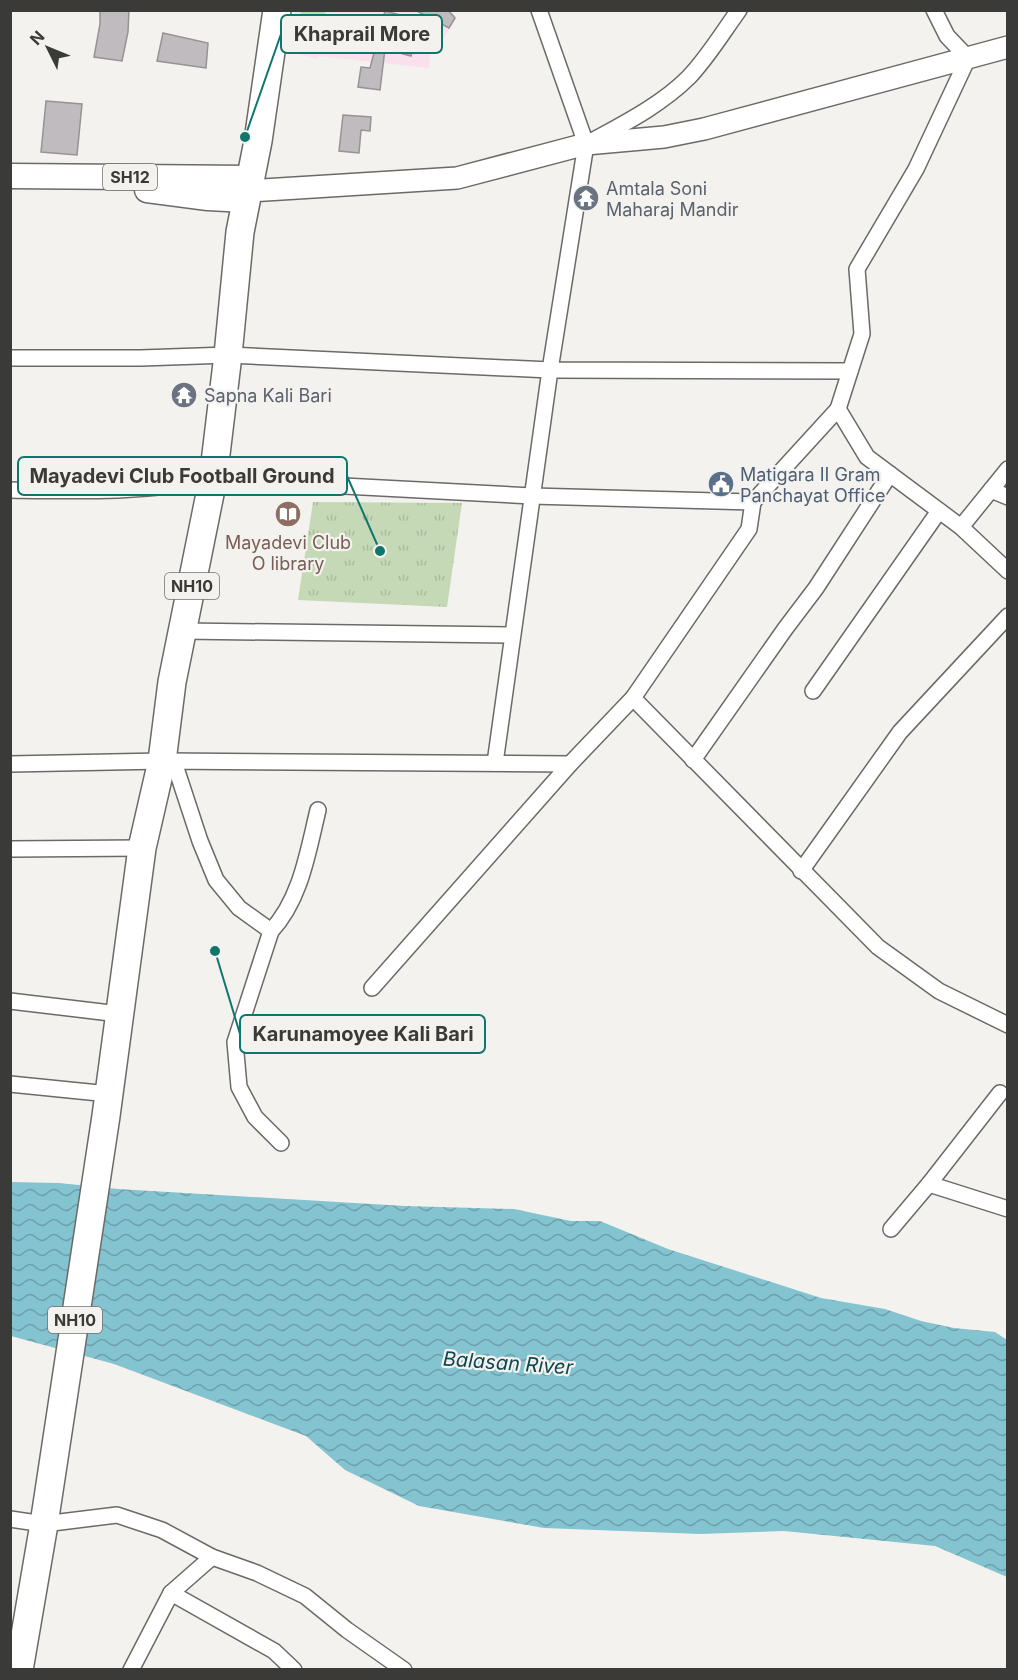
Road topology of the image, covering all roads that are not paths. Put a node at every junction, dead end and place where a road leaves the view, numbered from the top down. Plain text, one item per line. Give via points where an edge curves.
1 (277, 10) edge
2 (288, 10) edge
3 (539, 10) edge
4 (739, 10) edge
5 (934, 10) edge
6 (1008, 47) edge
7 (271, 54) junction
8 (968, 58) junction
9 (586, 144) junction
10 (10, 176) edge
11 (40, 177) junction
12 (248, 190) junction
13 (208, 198) junction
14 (240, 232) junction
15 (228, 355) junction
16 (10, 358) edge
17 (550, 370) junction
18 (850, 371) junction
19 (838, 409) junction
20 (1008, 469) edge
21 (890, 474) junction
22 (213, 479) junction
23 (10, 490) edge
24 (991, 490) junction
25 (532, 496) junction
26 (1008, 496) edge
27 (753, 502) junction
28 (939, 511) junction
29 (961, 527) junction
30 (1008, 571) edge
31 (1008, 615) edge
32 (183, 631) junction
33 (512, 635) junction
34 (813, 692) dead end
35 (633, 698) junction
36 (693, 760) junction
37 (168, 761) junction
38 (495, 763) junction
39 (10, 764) edge
40 (570, 764) junction
41 (318, 810) dead end
42 (142, 848) junction
43 (10, 849) edge
44 (801, 871) junction
45 (271, 931) junction
46 (372, 988) dead end
47 (10, 1001) edge
48 (119, 1014) junction
49 (1008, 1025) edge
50 (10, 1084) edge
51 (1000, 1094) dead end
52 (108, 1105) junction
53 (281, 1143) dead end
54 (929, 1184) junction
55 (1008, 1209) edge
56 (891, 1229) dead end
57 (10, 1519) edge
58 (44, 1524) junction
59 (212, 1557) junction
60 (171, 1593) junction
61 (17, 1657) edge
62 (131, 1670) edge
63 (294, 1670) edge
64 (404, 1670) edge

1 - 7 highway, NH10
2 - 7 highway
3 - 9 street
4 - 9 street via 691,75 672,93
5 - 8 street via 947,36
6 - 8 street
7 - 12 highway, NH10
8 - 9 street via 704,129
8 - 18 street via 916,169 857,269 862,334
9 - 12 street via 457,178
9 - 17 street
10 - 11 main road, SH12
11 - 12 main road, SH12
11 - 13 main road, SH12
12 - 13 main road, SH12
12 - 14 highway, NH10
13 - 14 main road via 225,209
14 - 15 highway, NH10
15 - 16 street
15 - 17 street
15 - 22 highway, NH10
17 - 18 street
17 - 25 street
18 - 19 street
19 - 21 street via 867,457
19 - 27 street
20 - 24 street
21 - 28 street
21 - 36 street via 816,588
22 - 23 street via 177,486
22 - 25 street
22 - 32 highway, NH10
24 - 26 street
24 - 29 street
25 - 27 street
25 - 33 street
27 - 35 street via 749,529
28 - 29 street
28 - 34 street
29 - 30 street
31 - 44 street via 900,732
32 - 33 street
32 - 37 highway, NH10 via 172,682
33 - 38 street
35 - 36 street
35 - 40 street
36 - 44 street
37 - 38 street
37 - 39 street
37 - 42 highway, NH10
37 - 45 street via 216,880 239,908
38 - 40 street
40 - 46 street
41 - 45 street via 301,880
42 - 43 street
42 - 48 highway, NH10
44 - 49 street via 878,946 939,991
45 - 53 street via 234,1042 239,1087 255,1117
47 - 48 street
48 - 52 highway, NH10
50 - 52 street
51 - 54 street
52 - 58 highway, NH10
54 - 55 street
54 - 56 street
57 - 58 street
58 - 59 street via 117,1515 162,1530
58 - 61 highway, NH10
59 - 60 street
59 - 64 street via 305,1596
60 - 62 street
60 - 63 street via 274,1652

